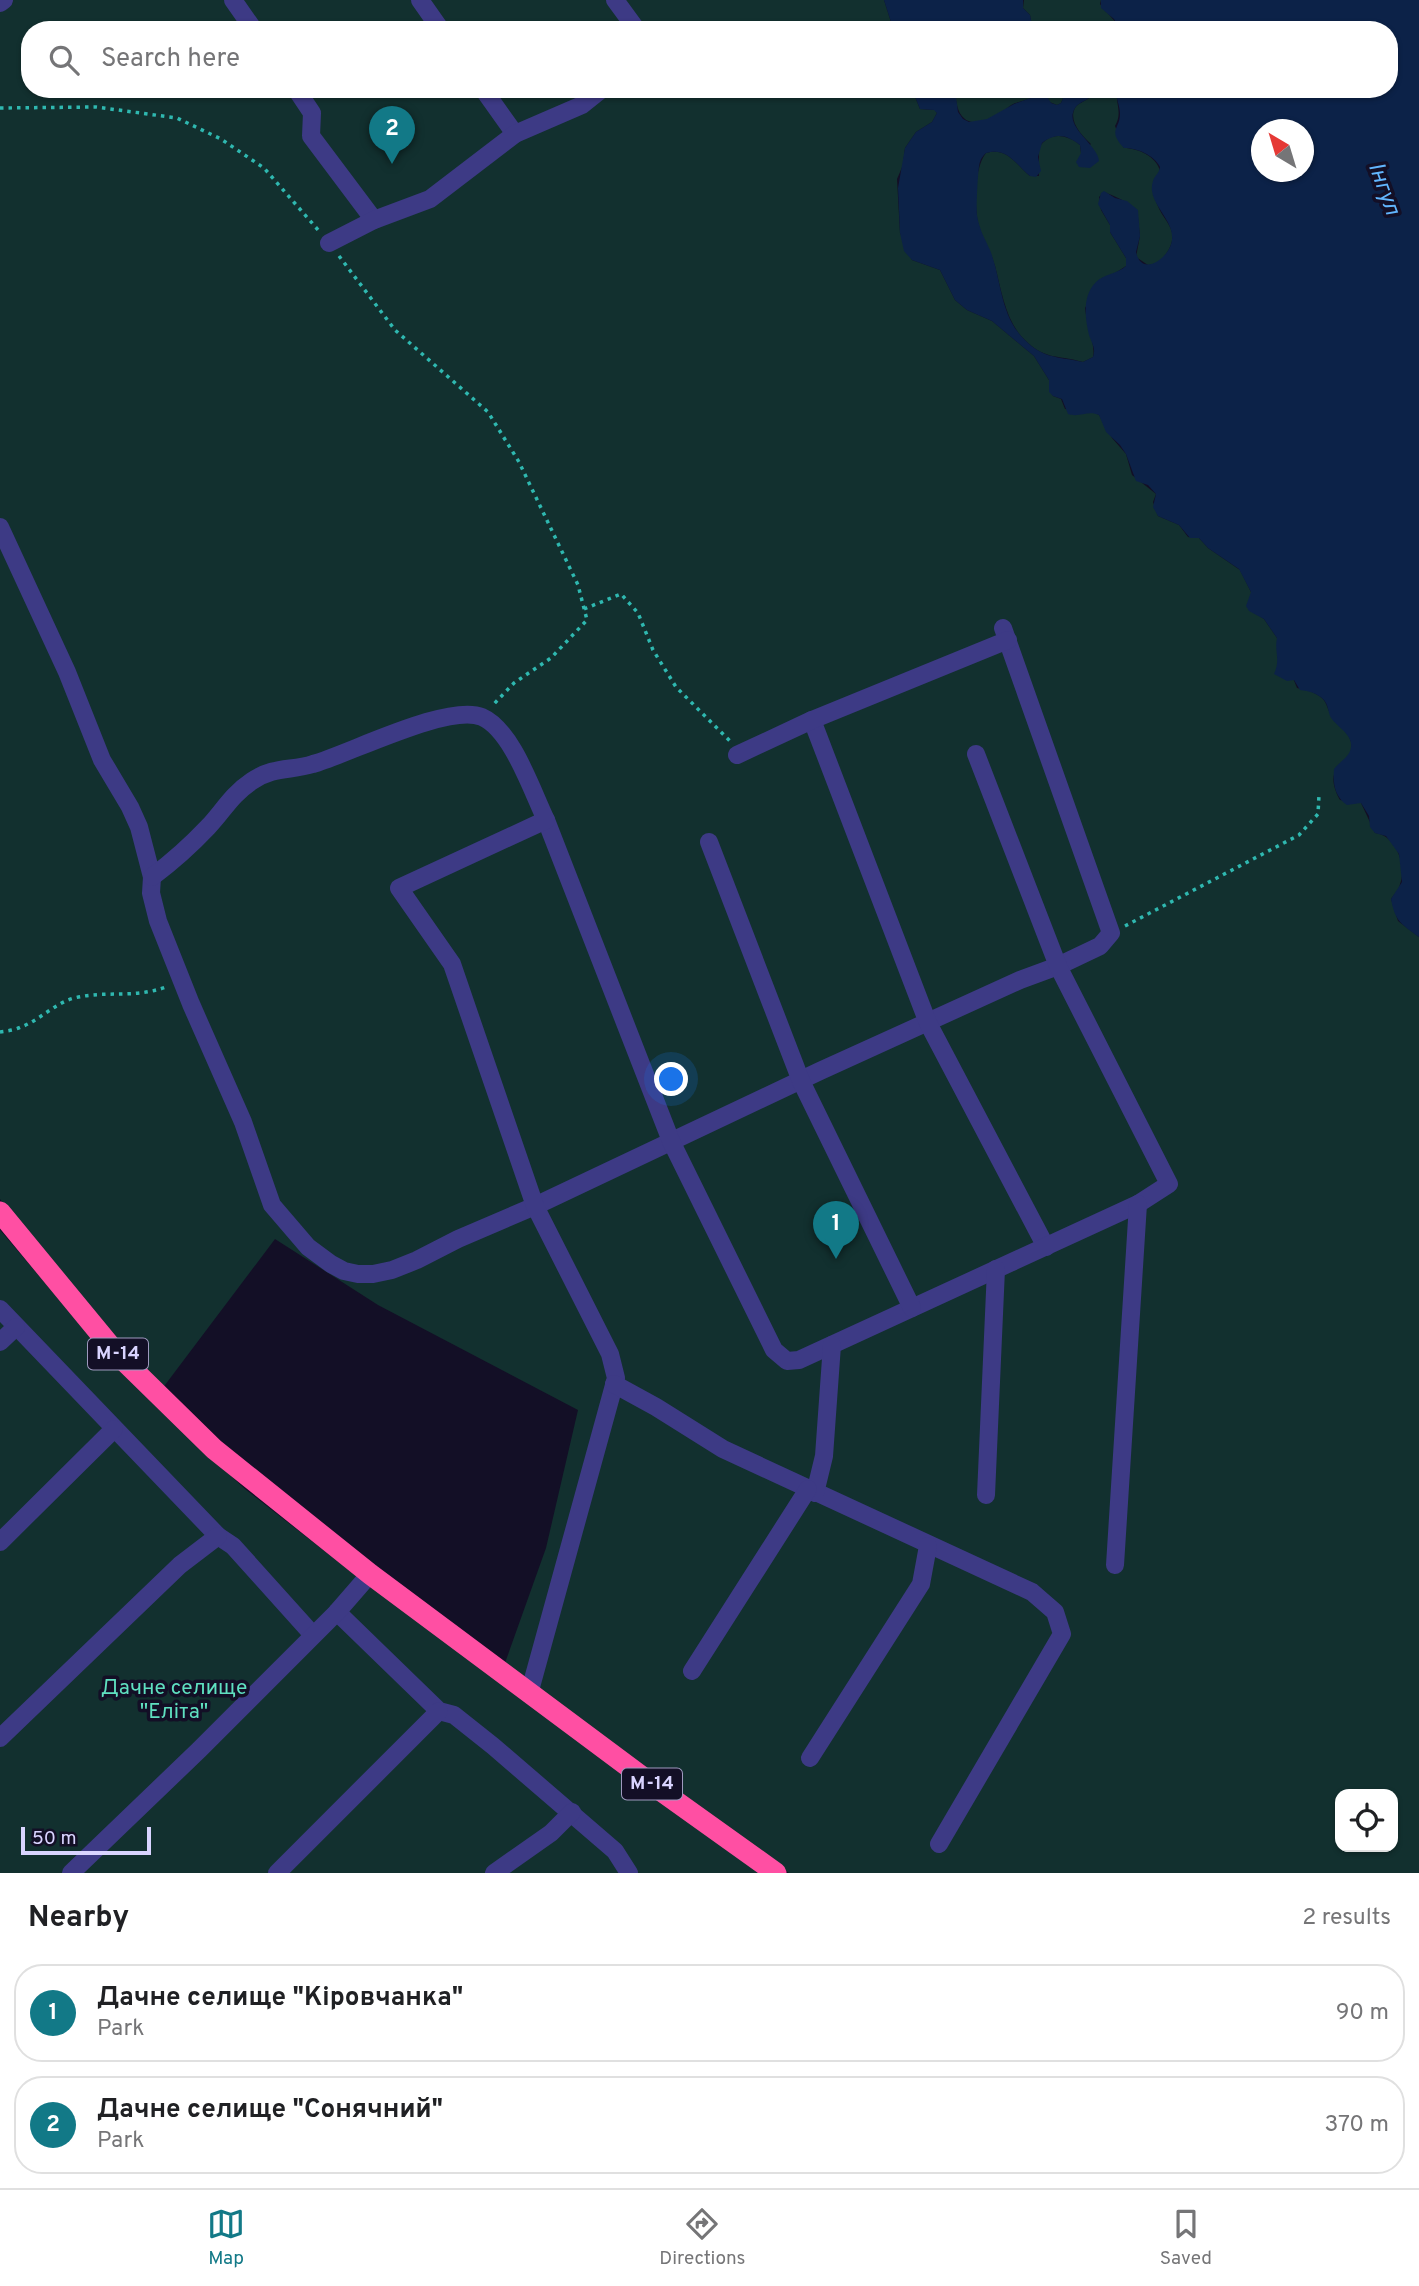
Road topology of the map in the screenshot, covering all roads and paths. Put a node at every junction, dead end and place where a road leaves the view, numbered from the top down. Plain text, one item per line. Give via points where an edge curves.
1 (233, 0) edge
2 (420, 0) edge
3 (615, 0) edge
4 (248, 21) edge
5 (435, 21) edge
6 (630, 21) edge
7 (302, 98) edge
8 (489, 98) edge
9 (591, 98) edge
10 (0, 108) edge
11 (515, 134) junction
12 (374, 220) junction
13 (329, 243) junction
14 (0, 527) edge
15 (584, 609) junction
16 (482, 717) junction
17 (812, 720) junction
18 (739, 754) joint
19 (976, 754) dead end
20 (1319, 795) dead end
21 (545, 820) junction
22 (709, 842) dead end
23 (152, 877) junction
24 (1111, 933) junction
25 (1058, 966) junction
26 (181, 979) junction
27 (928, 1023) junction
28 (0, 1032) edge
29 (802, 1081) junction
30 (671, 1141) junction
31 (1138, 1204) junction
32 (535, 1206) junction
33 (0, 1212) edge
34 (1046, 1247) junction
35 (996, 1269) junction
36 (912, 1308) junction
37 (0, 1310) edge
38 (16, 1327) junction
39 (0, 1342) edge
40 (832, 1345) junction
41 (614, 1384) junction
42 (114, 1429) junction
43 (811, 1491) junction
44 (986, 1495) dead end
45 (218, 1536) junction
46 (0, 1542) edge
47 (928, 1546) junction
48 (1115, 1565) dead end
49 (370, 1574) junction
50 (338, 1612) junction
51 (313, 1635) junction
52 (692, 1671) dead end
53 (529, 1693) junction
54 (439, 1711) junction
55 (0, 1738) edge
56 (810, 1758) dead end
57 (572, 1812) junction
58 (939, 1844) dead end
59 (71, 1873) edge
60 (276, 1873) edge
61 (494, 1873) edge
62 (629, 1873) edge
63 (776, 1873) edge

1 - 4 lane
2 - 5 lane
3 - 6 lane
7 - 12 lane via 312,113 311,136
8 - 11 lane
9 - 11 lane
10 - 13 path via 96,107 177,118 221,139 264,168
11 - 12 lane via 430,199
12 - 13 lane
13 - 15 path via 395,330 488,412 519,462 578,585
14 - 23 lane via 102,760 139,827
15 - 16 path via 587,620
15 - 18 path via 621,594 638,613 653,650 676,687
16 - 21 lane via 508,742
16 - 23 lane via 459,715 408,728 312,764 268,772 230,797 209,825
17 - 18 lane
17 - 24 lane via 1006,634
17 - 27 lane
19 - 25 lane
20 - 24 path via 1318,814 1299,835
21 - 30 lane
21 - 32 lane via 399,888 452,964
22 - 29 lane
23 - 26 lane via 156,912
24 - 25 lane via 1100,946
25 - 27 lane
25 - 31 lane via 1169,1184
26 - 28 path via 149,993 72,998 22,1027
26 - 32 lane via 243,1122 272,1205 308,1247 331,1264 358,1274 393,1270
27 - 29 lane
27 - 34 lane
29 - 30 lane
29 - 36 lane
30 - 32 lane
30 - 40 lane via 774,1350 787,1361 799,1360
31 - 34 lane
31 - 48 lane
32 - 41 lane via 610,1354
33 - 49 highway, М-14 via 146,1384 251,1480
34 - 35 lane
35 - 36 lane
35 - 44 lane
36 - 40 lane
37 - 38 lane
38 - 39 lane
38 - 42 lane
40 - 43 lane via 824,1457
41 - 43 lane via 723,1449
41 - 53 lane
42 - 45 lane
42 - 46 lane
43 - 47 lane
43 - 52 lane
45 - 51 lane via 233,1546
45 - 55 lane via 180,1564
47 - 56 lane via 921,1584
47 - 58 lane via 1032,1592 1055,1612 1062,1634
49 - 50 lane
49 - 53 highway, М-14
50 - 51 lane
50 - 54 lane
51 - 59 lane
53 - 63 highway, М-14
54 - 57 lane via 454,1715
54 - 60 lane
57 - 61 lane via 551,1833
57 - 62 lane via 615,1851

